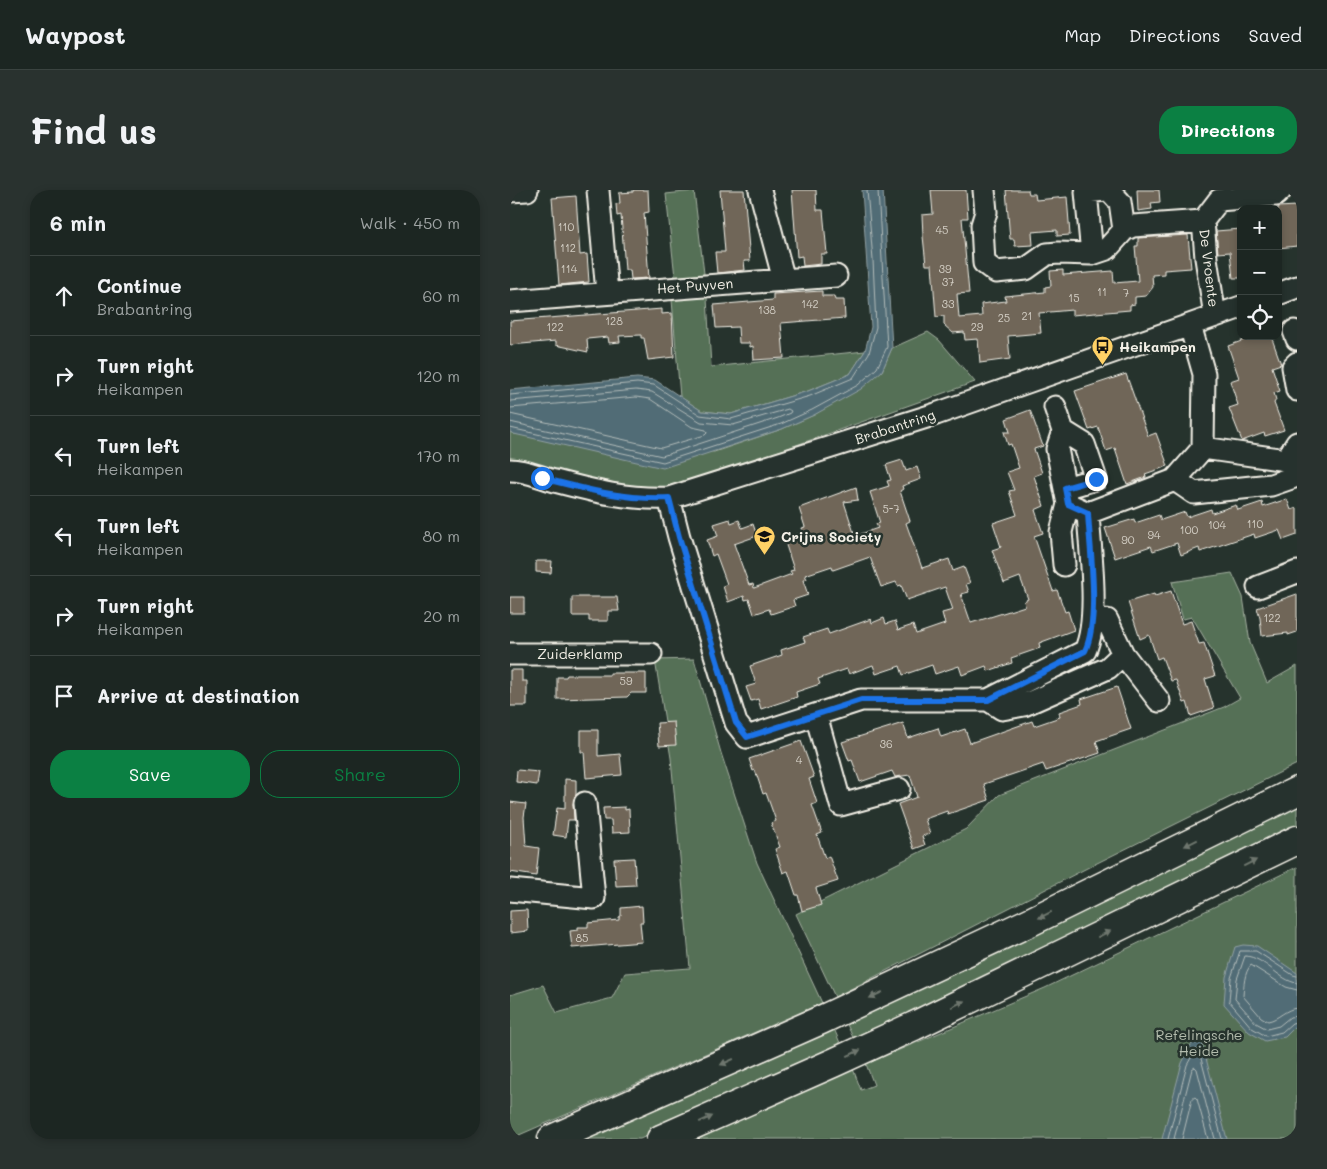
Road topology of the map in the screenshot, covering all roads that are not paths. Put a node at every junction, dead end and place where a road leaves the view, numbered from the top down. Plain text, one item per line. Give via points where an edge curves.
1 (527, 190) edge
2 (598, 190) edge
3 (760, 190) edge
4 (984, 190) edge
5 (1281, 190) edge
6 (1100, 191) edge
7 (510, 192) edge
8 (1203, 221) junction
9 (1124, 230) junction
10 (1092, 254) junction
11 (836, 276) dead end
12 (784, 280) junction
13 (1297, 287) edge
14 (607, 293) junction
15 (1282, 293) edge
16 (510, 301) edge
17 (1237, 308) edge
18 (1215, 316) junction
19 (1190, 325) junction
20 (1297, 363) edge
21 (1297, 390) edge
22 (1055, 408) dead end
23 (1063, 431) junction
24 (1203, 448) junction
25 (1294, 461) edge
26 (510, 470) edge
27 (542, 478) junction
28 (1175, 480) junction
29 (510, 483) edge
30 (1066, 496) junction
31 (669, 498) junction
32 (1088, 513) junction
33 (1064, 564) dead end
34 (1297, 572) edge
35 (1258, 587) dead end
36 (1093, 618) junction
37 (510, 654) edge
38 (651, 654) dead end
39 (1123, 654) junction
40 (988, 700) junction
41 (1159, 701) dead end
42 (816, 714) junction
43 (899, 789) dead end
44 (1297, 791) edge
45 (584, 803) dead end
46 (1297, 840) edge
47 (510, 890) edge
48 (552, 1139) edge
49 (661, 1139) edge

1 - 7 street
2 - 14 street
3 - 12 street
4 - 10 street via 984,264 996,272 1026,270 1047,254
5 - 8 street, De Vroente via 1276,195 1219,200
6 - 9 street via 1120,202
6 - 10 street
8 - 9 street, De Vroente via 1133,226
8 - 18 street, De Vroente
9 - 10 street via 1108,249
11 - 12 street, Het Puyven
12 - 14 street, Het Puyven
13 - 15 street
14 - 16 street, Het Puyven
17 - 18 street, Brabantring
18 - 19 street, Brabantring
19 - 24 street via 1204,374
19 - 31 street, Brabantring via 936,414
20 - 21 street via 1294,367
22 - 23 street
23 - 30 street via 1057,450
23 - 30 street via 1084,444 1096,479
24 - 25 street
24 - 28 street
25 - 28 street via 1271,485 1194,493
26 - 27 street, Brabantring
27 - 29 street, Brabantring
27 - 31 street, Brabantring via 627,498
28 - 32 street
30 - 32 street
30 - 33 street via 1062,532
31 - 42 street via 736,723 747,737
32 - 36 street
34 - 35 street
36 - 39 street via 1107,620
36 - 40 street via 1090,641 1085,651
37 - 38 street, Zuiderklamp
39 - 40 street via 1108,668 1024,705 1002,709
39 - 41 street
40 - 42 street via 861,700
42 - 43 street via 841,805
44 -> 48 highway via 822,1020
45 - 47 street via 594,898
49 -> 46 highway via 905,1030

